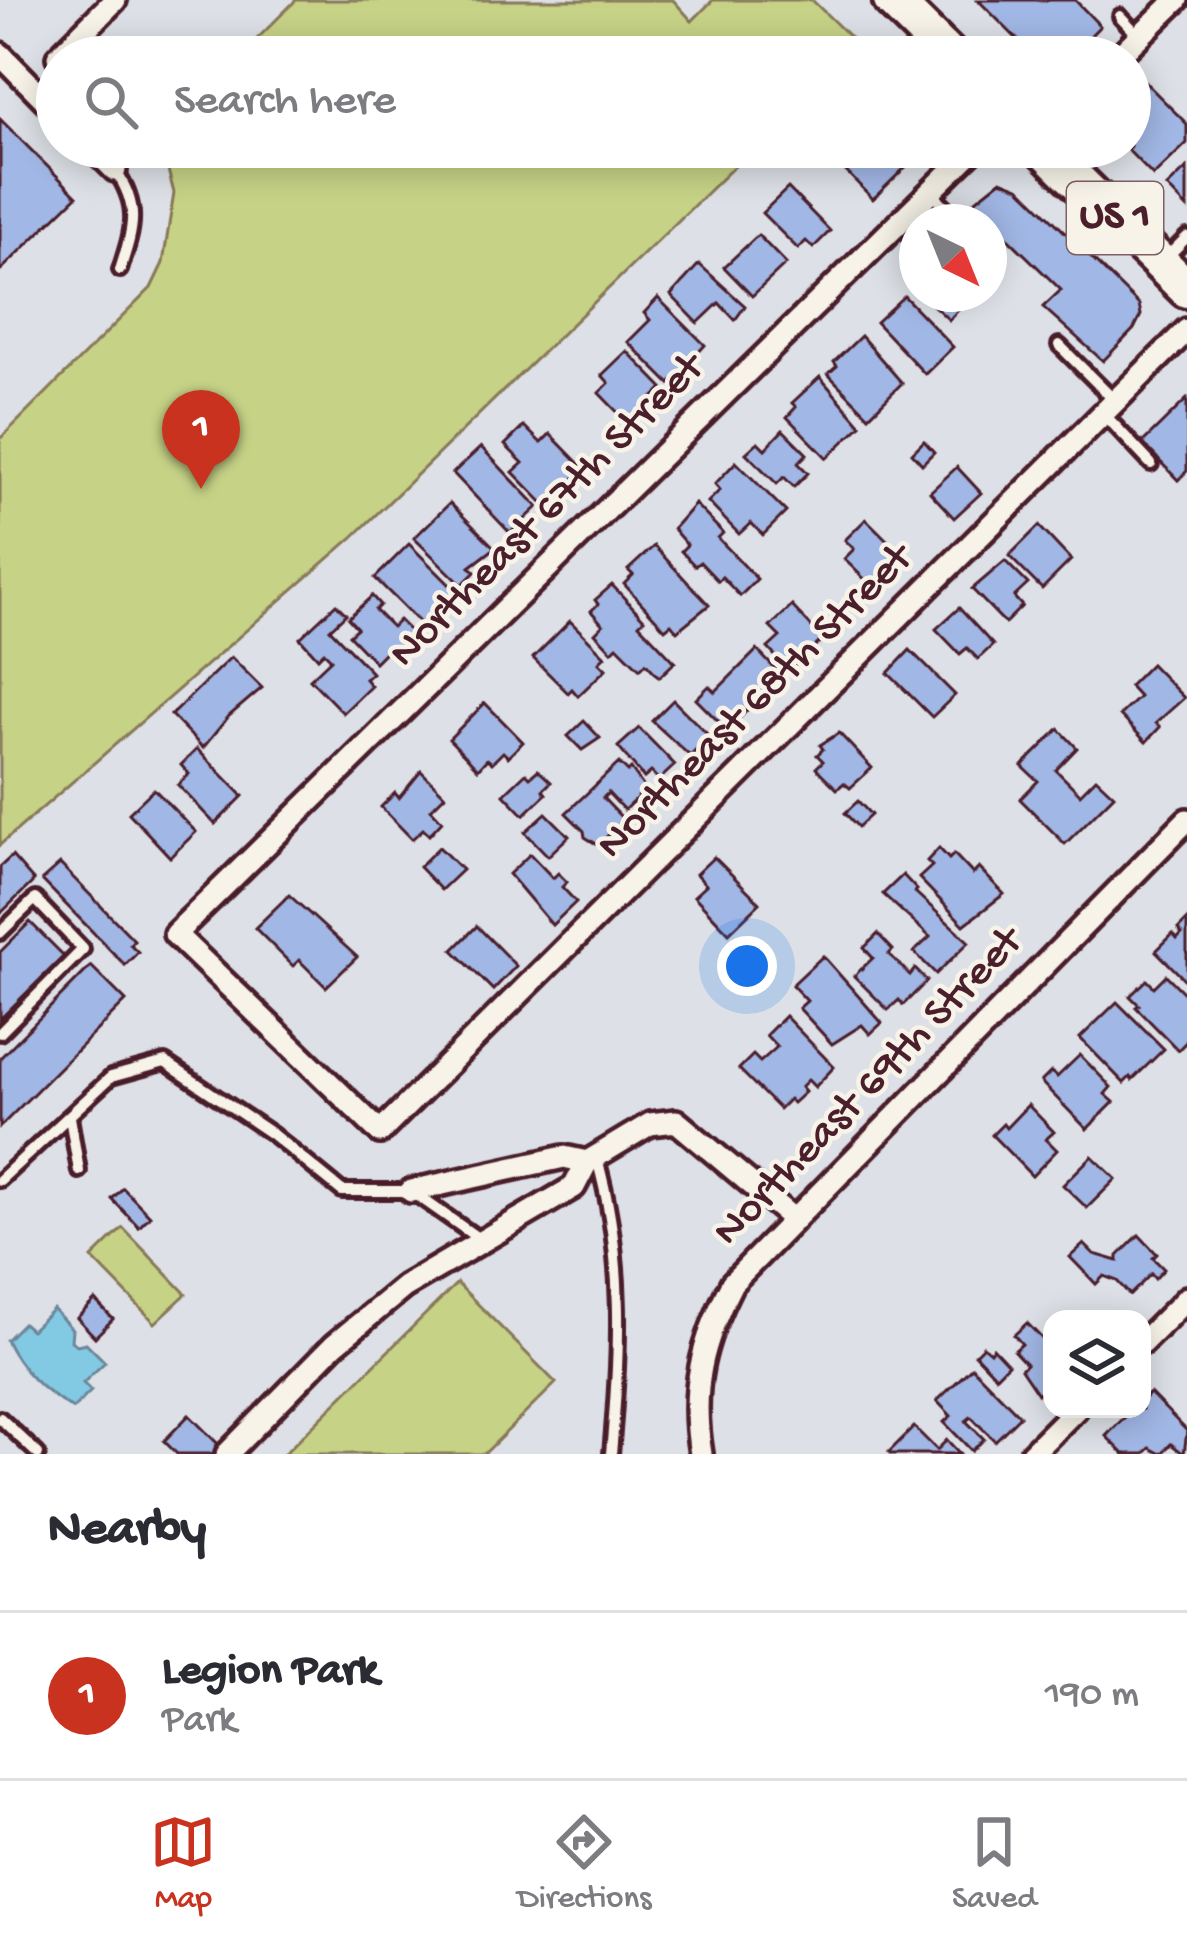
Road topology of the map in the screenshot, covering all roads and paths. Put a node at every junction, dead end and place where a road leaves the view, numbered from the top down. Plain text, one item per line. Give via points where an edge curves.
1 (116, 0) edge
2 (895, 1) edge
3 (1177, 5) edge
4 (1120, 16) dead end
5 (80, 36) edge
6 (929, 36) edge
7 (1139, 36) joint
8 (0, 54) edge
9 (36, 79) edge
10 (30, 85) junction
11 (36, 91) edge
12 (954, 168) edge
13 (1067, 168) edge
14 (115, 170) edge
15 (929, 191) junction
16 (942, 204) edge
17 (1178, 263) edge
18 (120, 270) dead end
19 (1187, 329) edge
20 (1059, 346) dead end
21 (1109, 407) junction
22 (1151, 464) dead end
23 (1187, 820) edge
24 (0, 933) edge
25 (0, 1034) edge
26 (70, 1117) junction
27 (380, 1132) joint
28 (592, 1161) junction
29 (79, 1171) dead end
30 (0, 1180) edge
31 (411, 1191) junction
32 (792, 1219) junction
33 (482, 1240) junction
34 (1187, 1298) edge
35 (1151, 1334) edge
36 (0, 1418) edge
37 (1067, 1418) edge
38 (38, 1454) edge
39 (227, 1454) edge
40 (611, 1454) edge
41 (701, 1454) edge
42 (1031, 1454) edge

1 - 5 street
2 - 6 main road
3 - 7 street
4 - 7 lane
8 - 10 street
9 - 10 street
10 - 11 street
12 - 15 street, Northeast 67th Street
13 - 17 main road, US 1
14 - 18 lane via 131,195 133,231
15 - 16 lane
15 - 27 street, Northeast 67th Street via 175,934
19 - 21 street, Northeast 68th Street
20 - 21 lane
21 - 22 lane
21 - 27 street, Northeast 68th Street
23 - 32 street, Northeast 69th Street
24 - 25 lane via 35,899 83,949
26 - 29 lane
26 - 30 lane
26 - 31 lane via 111,1077 165,1062 342,1191
28 - 31 street via 564,1157
28 - 32 street via 650,1124 676,1121
28 - 33 street via 574,1186
28 - 40 lane via 610,1207 621,1346
31 - 33 lane
32 - 41 street, Northeast 69th Street via 732,1283 712,1322 694,1414
33 - 39 street via 334,1345
34 - 35 street
36 - 38 lane
37 - 42 street

